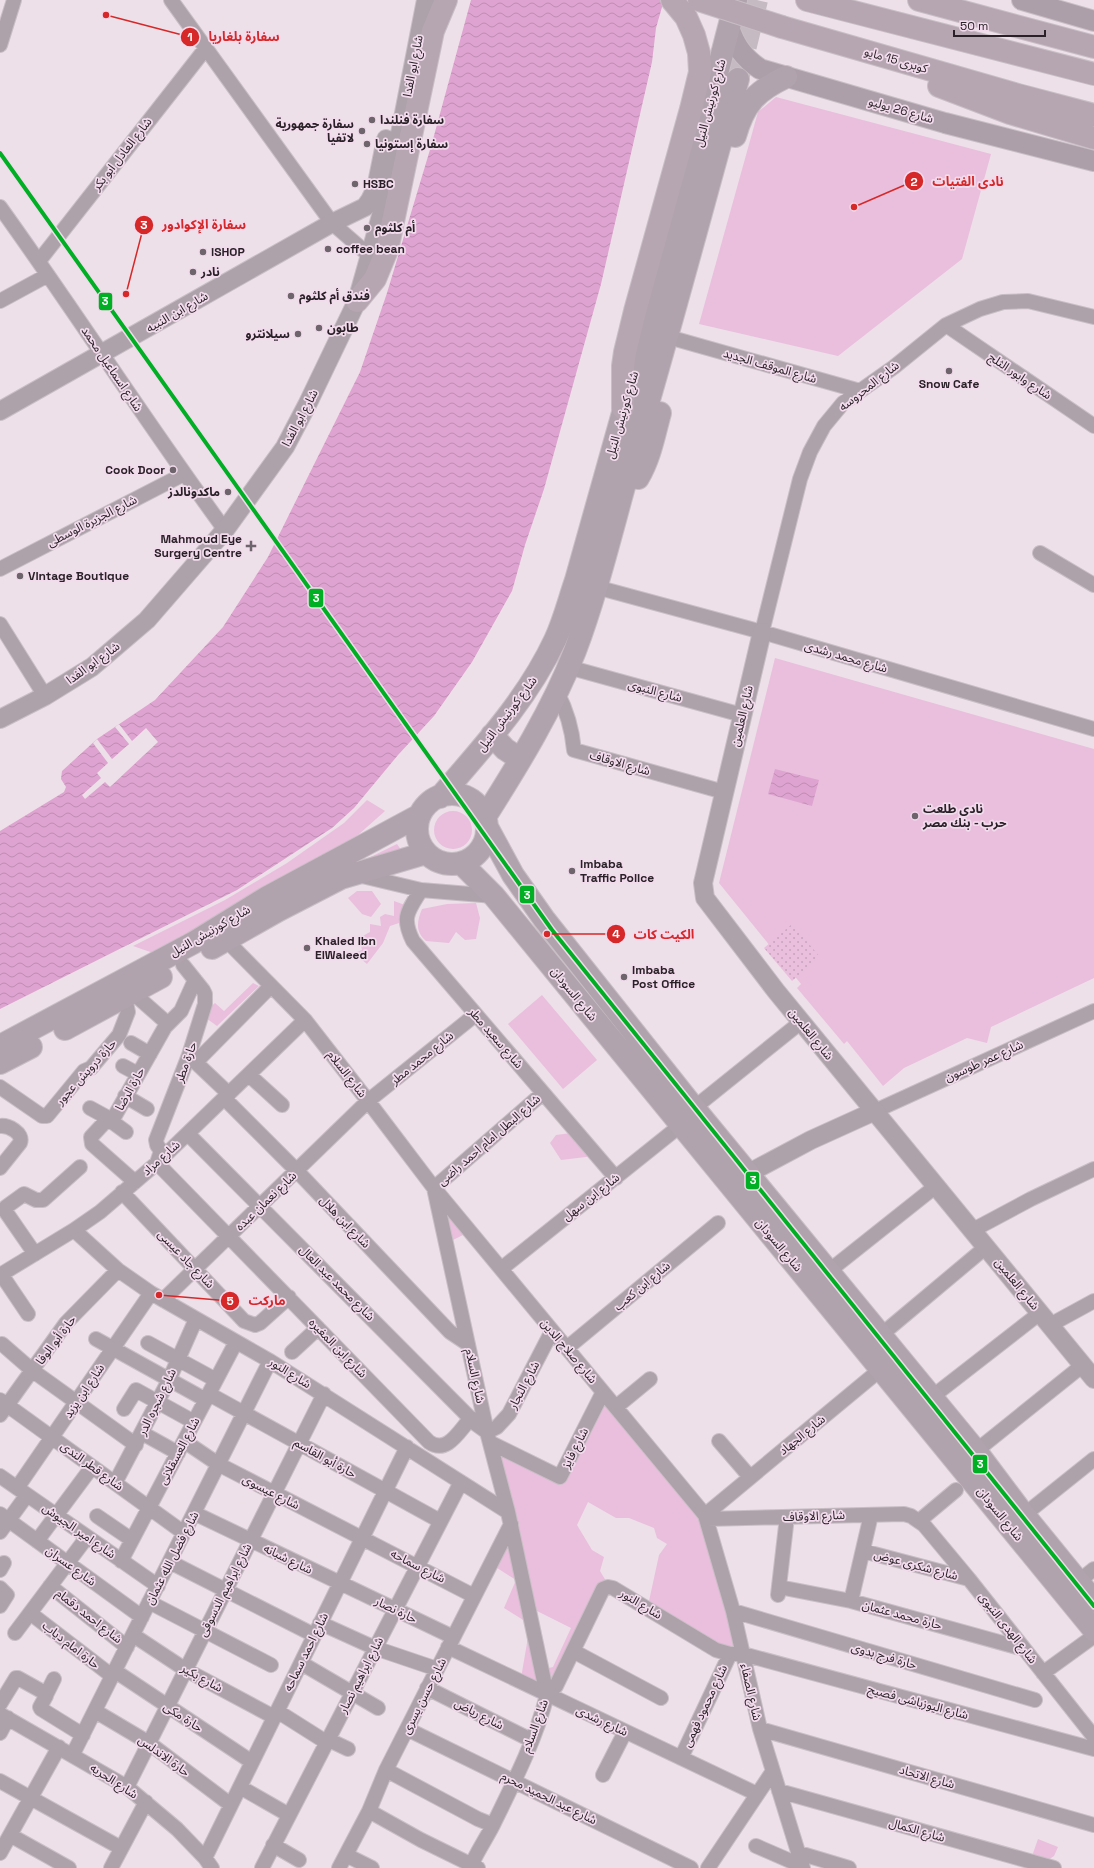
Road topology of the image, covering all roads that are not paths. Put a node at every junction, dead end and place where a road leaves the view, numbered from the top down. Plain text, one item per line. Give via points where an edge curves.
1 (14, 0) edge
2 (171, 0) edge
3 (446, 0) edge
4 (672, 0) edge
5 (699, 0) edge
6 (736, 0) edge
7 (807, 0) edge
8 (919, 0) edge
9 (1022, 0) edge
10 (421, 2) edge
11 (1094, 21) edge
12 (730, 27) junction
13 (0, 45) edge
14 (1094, 47) edge
15 (206, 48) junction
16 (888, 58) junction
17 (1094, 74) edge
18 (786, 77) junction
19 (738, 79) tunnel mouth
20 (1094, 115) edge
21 (1094, 138) edge
22 (1094, 161) edge
23 (0, 207) edge
24 (332, 223) junction
25 (370, 256) junction
26 (38, 260) junction
27 (48, 275) junction
28 (0, 301) edge
29 (357, 301) junction
30 (1094, 317) edge
31 (946, 326) junction
32 (679, 340) junction
33 (102, 355) junction
34 (860, 391) junction
35 (623, 408) junction
36 (0, 411) edge
37 (1094, 426) edge
38 (184, 474) junction
39 (621, 496) junction
40 (225, 530) junction
41 (1040, 553) dead end
42 (0, 569) edge
43 (1094, 585) edge
44 (596, 587) junction
45 (0, 624) edge
46 (762, 632) junction
47 (568, 667) junction
48 (557, 692) junction
49 (45, 696) junction
50 (742, 715) junction
51 (0, 719) edge
52 (1094, 729) edge
53 (492, 735) junction
54 (520, 759) junction
55 (724, 792) junction
56 (440, 797) junction
57 (420, 815) junction
58 (486, 822) junction
59 (426, 853) junction
60 (461, 863) junction
61 (354, 874) junction
62 (421, 890) junction
63 (494, 896) junction
64 (226, 940) junction
65 (189, 972) junction
66 (271, 986) junction
67 (129, 995) junction
68 (1094, 1011) edge
69 (475, 1015) junction
70 (305, 1020) junction
71 (801, 1022) junction
72 (167, 1023) junction
73 (131, 1043) dead end
74 (0, 1046) edge
75 (150, 1054) junction
76 (193, 1059) junction
77 (0, 1063) edge
78 (123, 1066) dead end
79 (138, 1074) junction
80 (249, 1075) junction
81 (0, 1087) edge
82 (543, 1092) junction
83 (126, 1096) junction
84 (226, 1096) junction
85 (368, 1101) junction
86 (282, 1105) dead end
87 (90, 1108) dead end
88 (694, 1108) junction
89 (147, 1109) dead end
90 (875, 1110) junction
91 (111, 1120) junction
92 (681, 1125) junction
93 (0, 1126) edge
94 (126, 1132) dead end
95 (188, 1134) junction
96 (157, 1163) junction
97 (80, 1167) dead end
98 (0, 1168) edge
99 (1094, 1169) edge
100 (297, 1171) junction
101 (749, 1173) junction
102 (616, 1178) junction
103 (135, 1182) junction
104 (936, 1186) junction
105 (434, 1188) junction
106 (122, 1192) junction
107 (260, 1206) junction
108 (718, 1223) dead end
109 (74, 1230) junction
110 (973, 1230) junction
111 (229, 1236) junction
112 (986, 1247) junction
113 (35, 1254) junction
114 (196, 1269) junction
115 (501, 1269) junction
116 (118, 1270) junction
117 (829, 1271) junction
118 (1, 1274) edge
119 (157, 1297) junction
120 (289, 1297) junction
121 (1094, 1301) edge
122 (28, 1314) dead end
123 (196, 1319) junction
124 (1045, 1319) junction
125 (318, 1328) junction
126 (552, 1331) junction
127 (881, 1335) junction
128 (96, 1339) dead end
129 (236, 1342) junction
130 (148, 1343) dead end
131 (2, 1344) dead end
132 (468, 1344) junction
133 (112, 1348) junction
134 (567, 1348) junction
135 (292, 1352) dead end
136 (178, 1359) junction
137 (270, 1361) junction
138 (890, 1362) junction
139 (33, 1371) junction
140 (1088, 1372) edge
141 (650, 1379) dead end
142 (169, 1380) junction
143 (216, 1380) junction
144 (603, 1392) junction
145 (324, 1394) junction
146 (207, 1397) junction
147 (932, 1397) junction
148 (158, 1402) junction
149 (76, 1403) junction
150 (2, 1407) edge
151 (616, 1407) junction
152 (124, 1410) dead end
153 (244, 1413) junction
154 (471, 1418) junction
155 (194, 1422) junction
156 (51, 1437) junction
157 (489, 1438) junction
158 (139, 1439) junction
159 (719, 1441) dead end
160 (299, 1443) junction
161 (181, 1447) junction
162 (407, 1447) junction
163 (976, 1451) junction
164 (1094, 1460) edge
165 (218, 1464) junction
166 (92, 1467) junction
167 (0, 1476) edge
168 (750, 1477) junction
169 (461, 1482) junction
170 (115, 1483) junction
171 (956, 1490) dead end
172 (385, 1491) junction
173 (22, 1492) junction
174 (273, 1493) junction
175 (149, 1507) junction
176 (194, 1513) junction
177 (871, 1514) junction
178 (1024, 1515) junction
179 (56, 1516) junction
180 (97, 1516) dead end
181 (4, 1517) edge
182 (706, 1517) junction
183 (787, 1517) junction
184 (509, 1518) junction
185 (440, 1521) junction
186 (919, 1521) junction
187 (0, 1532) edge
188 (184, 1532) junction
189 (87, 1537) junction
190 (361, 1538) junction
191 (132, 1540) junction
192 (250, 1540) junction
193 (37, 1541) junction
194 (863, 1551) junction
195 (121, 1561) junction
196 (170, 1562) junction
197 (67, 1563) junction
198 (418, 1565) junction
199 (969, 1579) junction
200 (1079, 1582) edge
201 (340, 1583) junction
202 (50, 1586) junction
203 (158, 1586) junction
204 (0, 1588) edge
205 (226, 1590) junction
206 (474, 1596) junction
207 (852, 1601) junction
208 (149, 1602) junction
209 (1094, 1602) edge
210 (0, 1606) edge
211 (394, 1610) junction
212 (733, 1611) junction
213 (30, 1613) junction
214 (142, 1617) junction
215 (317, 1629) junction
216 (1094, 1630) edge
217 (205, 1631) junction
218 (15, 1634) dead end
219 (1094, 1636) edge
220 (130, 1641) junction
221 (450, 1642) junction
222 (375, 1648) junction
223 (1024, 1649) junction
224 (573, 1651) junction
225 (736, 1654) junction
226 (301, 1663) junction
227 (271, 1665) dead end
228 (186, 1670) junction
229 (437, 1670) junction
230 (1043, 1673) junction
231 (114, 1674) junction
232 (54, 1679) dead end
233 (427, 1688) junction
234 (352, 1693) junction
235 (46, 1695) junction
236 (547, 1695) junction
237 (661, 1698) dead end
238 (1035, 1700) dead end
239 (0, 1704) edge
240 (167, 1706) junction
241 (378, 1708) dead end
242 (95, 1711) junction
243 (275, 1714) junction
244 (4, 1716) edge
245 (407, 1729) junction
246 (760, 1729) junction
247 (625, 1732) junction
248 (0, 1733) edge
249 (83, 1735) junction
250 (1094, 1736) edge
251 (531, 1740) junction
252 (327, 1741) junction
253 (149, 1743) junction
254 (59, 1747) junction
255 (348, 1749) dead end
256 (1094, 1749) edge
257 (73, 1754) junction
258 (681, 1758) junction
259 (252, 1762) junction
260 (386, 1770) junction
261 (773, 1771) junction
262 (603, 1775) dead end
263 (514, 1780) junction
264 (0, 1781) edge
265 (127, 1787) junction
266 (240, 1787) junction
267 (779, 1791) junction
268 (757, 1794) junction
269 (30, 1798) junction
270 (146, 1802) junction
271 (231, 1805) junction
272 (369, 1810) junction
273 (289, 1815) junction
274 (493, 1825) junction
275 (1094, 1825) edge
276 (10, 1835) junction
277 (273, 1845) junction
278 (756, 1846) dead end
279 (121, 1848) junction
280 (0, 1853) edge
281 (346, 1855) junction
282 (299, 1860) dead end
283 (801, 1862) edge
284 (208, 1864) edge
285 (473, 1867) edge
286 (69, 1868) edge
287 (111, 1868) edge
288 (262, 1868) edge
289 (339, 1868) edge
290 (372, 1868) edge
291 (691, 1868) edge
292 (708, 1868) edge
293 (849, 1868) edge
294 (1054, 1868) edge

1 - 13 street
2 - 15 street
3 - 29 highway via 433,31 387,250 375,278
4 - 35 highway via 686,17 694,35 700,72 625,352
5 - 16 highway, كوبرى 15 مايو, bridge
6 - 12 main road, شارع كورنيش النيل
7 - 17 highway
8 - 14 highway
9 - 11 main road
10 - 24 street, شارع ابو الفدا via 376,188 365,207
10 - 25 street, شارع ابو الفدا via 391,180
12 - 18 main road, شارع 26 يوليو via 740,52 749,62 760,69
12 - 35 main road, شارع كورنيش النيل
15 - 24 street
15 - 26 street, شارع العادل ابو بكر
16 - 20 highway, كوبرى 15 مايو
16 - 21 highway via 900,69 926,81 1010,113
18 - 22 main road, شارع 26 يوليو via 945,123
18 - 32 main road via 769,85 752,99 739,123
19 - 39 main road, شارع كورنيش النيل
23 - 26 street, شارع اسماعيل محمد
24 - 25 street
24 - 33 street, شارع ابن النبيه
25 - 29 street, شارع ابو الفدا
26 - 27 street, شارع اسماعيل محمد
27 - 28 street
27 - 33 street, شارع اسماعيل محمد
29 - 40 street, شارع ابو الفدا via 285,446
30 - 31 street, شارع المحروسه via 1028,300 1003,302 980,309
31 - 34 street, شارع المحروسه
31 - 37 street, شارع وابور الثلج
32 - 34 street, شارع الموقف الجديد
32 - 39 main road via 645,466 637,480
33 - 36 street, شارع ابن النبيه
33 - 38 street, شارع اسماعيل محمد
34 - 46 street, شارع المحروسه via 843,403 824,426 810,452 800,479
35 - 53 main road, شارع كورنيش النيل via 576,580 555,639 522,698
38 - 40 street, شارع اسماعيل محمد
38 - 42 street, شارع الجزيرة الوسطى
39 - 44 main road, شارع كورنيش النيل
40 - 49 street, شارع ابو الفدا via 142,625 92,667
41 - 43 street
44 - 46 street, شارع محمد رشدى
44 - 47 main road, شارع كورنيش النيل
45 - 49 street
46 - 50 street, شارع العلمين
46 - 52 street, شارع محمد رشدى
47 - 48 main road, شارع كورنيش النيل
47 - 50 street, شارع النبوى
48 - 54 main road, شارع كورنيش النيل
48 - 55 street, شارع الاوقاف via 572,729 574,750
49 - 51 street, شارع ابو الفدا
50 - 55 street, شارع العلمين
53 - 54 main road via 505,749
53 - 56 main road, شارع كورنيش النيل
54 - 58 main road, شارع كورنيش النيل
55 - 71 street, شارع العلمين via 703,883 705,898
56 - 57 main road via 431,801
56 - 58 main road via 450,794 471,800 480,808
57 - 59 main road via 417,835
57 - 74 main road, شارع كورنيش النيل via 266,898 192,943
58 - 60 main road via 486,839 480,850 472,858
58 - 88 main road, شارع السودان via 513,875 544,919
59 - 60 main road via 448,864
59 - 61 main road, شارع كورنيش النيل
60 - 63 main road, شارع السودان
61 - 62 street
61 - 64 main road, شارع كورنيش النيل via 341,878
62 - 63 street
62 - 69 street, شارع سعيد مطر via 406,919 408,930 413,941
63 - 92 main road, شارع السودان
64 - 65 main road, شارع كورنيش النيل
64 - 66 street, شارع السلام
65 - 67 main road, شارع كورنيش النيل
65 - 72 street, حارة الرضا via 181,1011
65 - 76 street, حارة مطر via 206,998
66 - 70 street, شارع السلام
66 - 76 street
67 - 72 street
67 - 77 main road, شارع كورنيش النيل
67 - 81 street, حارة درويش عجور via 128,1012 119,1035 91,1068 84,1071 48,1116 42,1116
68 - 90 street, شارع عمر طوسون
69 - 82 street, شارع سعيد مطر
69 - 85 street, شارع محمد مطر
70 - 80 street, شارع مراد
70 - 85 street, شارع السلام
71 - 88 street
71 - 90 street, شارع العلمين
72 - 75 street, حارة الرضا
73 - 75 street
75 - 79 street, حارة الرضا
76 - 84 street, شارع ابن هلال
76 - 96 street, حارة مطر via 156,1140 161,1151
78 - 79 street
79 - 83 street, حارة الرضا
80 - 84 street, شارع مراد
80 - 86 street
82 - 102 street, شارع سعيد مطر
82 - 105 street, شارع البطل امام احمد راضى
83 - 89 street
83 - 91 street, حارة الرضا
84 - 95 street, شارع مراد
84 - 100 street, شارع ابن هلال
85 - 100 street, شارع نعمان عبده
85 - 105 street, شارع السلام
87 - 91 street
88 - 101 main road, شارع السودان
90 - 101 street
90 - 104 street, شارع العلمين
91 - 94 street
91 - 103 street, حارة الرضا via 104,1123 92,1137 92,1144
92 - 102 street, شارع ابن سهل
92 - 138 main road, شارع السودان
93 - 98 street via 7,1127 22,1138
95 - 96 street, شارع مراد
95 - 107 street, شارع محمد عبد العال
96 - 103 street, شارع مراد
96 - 111 street, شارع ابن المغيره
97 - 113 street via 43,1200 21,1195 5,1208
99 - 110 street
100 - 107 street, شارع نعمان عبده
100 - 132 street, شارع ابن هلال via 450,1332
101 - 117 main road, شارع السودان
102 - 115 street, شارع ابن سهل
103 - 106 street, شارع مراد
104 - 110 street, شارع العلمين
104 - 117 street
105 - 115 street, شارع صلاح الدين
105 - 132 street, شارع السلام
106 - 109 street, شارع مراد via 100,1212
106 - 114 street, شارع جاد عيسى
107 - 111 street, شارع نعمان عبده
107 - 154 street, شارع محمد عبد العال
108 - 134 street, شارع ابن كعب
109 - 113 street, شارع مراد
109 - 116 street, شارع النور
110 - 112 street, شارع العلمين
111 - 114 street, شارع نعمان عبده
111 - 120 street, شارع ابن المغيره
112 - 124 street, شارع العلمين
112 - 127 street
113 - 118 street, شارع مراد
114 - 119 street, شارع نعمان عبده
114 - 120 street, شارع جاد عيسى via 244,1321 255,1325
115 - 126 street, شارع صلاح الدين
116 - 119 street, شارع النور
116 - 139 street, حارة أبو الوفا via 66,1323
117 - 127 main road, شارع السودان
118 - 122 street
119 - 123 street, شارع النور
119 - 133 street, شارع ابن يزيد
120 - 125 street, شارع ابن المغيره
121 - 124 street
123 - 129 street, شارع النور
123 - 136 street, شارع شجره الدر
124 - 140 street, شارع العلمين
124 - 147 street
125 - 135 street
125 - 154 street, شارع ابن المغيره via 434,1446 447,1445
126 - 134 street, شارع صلاح الدين
126 - 157 street, شارع النجار via 509,1414
127 - 138 main road, شارع السودان
128 - 133 street, حارة أبو القاسم
129 - 137 street, شارع النور
129 - 143 street, شارع العسقلانى
130 - 136 street
131 - 139 street, شارع عيسوى
132 - 157 street, شارع السلام
133 - 142 street, حارة أبو القاسم
133 - 149 street, شارع ابن يزيد
134 - 144 street, شارع صلاح الدين
136 - 142 street, شارع شجره الدر
136 - 143 street
137 - 145 street, شارع النور
137 - 153 street, شارع فضل الله عثمان
138 - 147 main road, شارع السودان
138 - 168 street, شارع الجهاد
138 - 200 main road, شارع السودان
139 - 149 street, شارع عيسوى
139 - 150 street, حارة أبو الوفا
140 - 163 street
141 - 151 street
142 - 146 street, حارة أبو القاسم
142 - 148 street, شارع شجره الدر
143 - 146 street, شارع العسقلانى
144 - 151 street, شارع صلاح الدين
144 - 157 street, شارع فايز via 560,1477
145 - 160 street, شارع ابراهيم الدسوقى
145 - 162 street, شارع النور
146 - 153 street, حارة أبو القاسم
146 - 155 street, شارع العسقلانى
147 - 163 main road, شارع السودان
148 - 152 street via 136,1390
148 - 155 street
148 - 158 street, شارع شجره الدر
149 - 156 street, شارع ابن يزيد
149 - 158 street, شارع عيسوى
150 - 156 street, شارع قطر الندى
151 - 182 street, شارع صلاح الدين
153 - 160 street, حارة أبو القاسم
153 - 165 street, شارع فضل الله عثمان
154 - 157 street, شارع محمد عبد العال
155 - 161 street, شارع العسقلانى
156 - 166 street, شارع قطر الندى
156 - 173 street, شارع ابن يزيد
157 - 184 street, شارع السلام
158 - 161 street, شارع عيسوى
158 - 170 street, شارع شجره الدر
159 - 168 street
160 - 172 street, حارة أبو القاسم
160 - 174 street, شارع ابراهيم الدسوقى
161 - 165 street, شارع عيسوى
161 - 175 street, شارع العسقلانى
162 - 169 street, شارع النور
162 - 172 street, شارع احمد سماحه
163 - 178 main road, شارع السودان
164 - 178 street
165 - 174 street, شارع عيسوى
165 - 176 street, شارع فضل الله عثمان
166 - 170 street, شارع قطر الندى
166 - 179 street
167 - 173 street, شارع امير الجيوش
168 - 182 street, شارع الجهاد
169 - 184 street, شارع النور
169 - 185 street, شارع ابراهيم نصار
170 - 175 street, شارع قطر الندى
171 - 186 street
172 - 185 street, حارة أبو القاسم
172 - 190 street, شارع احمد سماحه
173 - 179 street, شارع امير الجيوش
173 - 181 street, شارع ابن يزيد
174 - 190 street, شارع عيسوى
174 - 192 street, شارع ابراهيم الدسوقى
175 - 188 street, شارع قطر الندى
175 - 191 street, شارع العسقلانى
176 - 188 street, شارع فضل الله عثمان
176 - 192 street, شارع شبانه
177 - 183 street, شارع الاوقاف
177 - 186 street, شارع الاوقاف via 904,1514
177 - 194 street
178 - 200 main road, شارع السودان
179 - 189 street, شارع امير الجيوش
179 - 193 street
180 - 191 street
181 - 187 street, شارع ابن يزيد
181 - 193 street, شارع عسران
182 - 183 street, شارع الاوقاف
182 - 212 street, شارع الصفاء
183 - 207 street, حارة محمد عثمان via 779,1591
184 - 206 street, شارع حسن يسرى
184 - 236 street, شارع السلام
185 - 198 street, شارع ابراهيم نصار
186 - 199 street, شارع الهدى النبوى
188 - 196 street, شارع فضل الله عثمان
189 - 195 street, شارع امير الجيوش
189 - 197 street
190 - 198 street, شارع سماحه
190 - 201 street, شارع احمد سماحه
191 - 195 street, شارع العسقلانى
192 - 201 street, شارع شبانه
192 - 205 street, شارع ابراهيم الدسوقى
193 - 197 street, شارع عسران
194 - 199 street, شارع شكرى عوض
194 - 207 street
195 - 203 street, شارع امير الجيوش
196 - 203 street, شارع فضل الله عثمان
196 - 205 street
197 - 202 street
197 - 214 street, شارع عسران
198 - 206 street, شارع سماحه
198 - 211 street, شارع ابراهيم نصار
199 - 223 street, شارع الهدى النبوى
200 - 209 main road, شارع السودان
200 - 216 main road, شارع السودان
201 - 211 street, حارة نصار
201 - 215 street, شارع احمد سماحه
202 - 213 street
202 - 220 street, شارع احمد دقمام
203 - 208 street, شارع فضل الله عثمان
204 - 210 street via 7,1595
205 - 215 street
205 - 217 street, شارع ابراهيم الدسوقى
206 - 221 street, شارع حسن يسرى
207 - 223 street, حارة محمد عثمان
208 - 214 street, شارع فضل الله عثمان
208 - 217 street
211 - 221 street, حارة نصار
211 - 222 street, شارع ابراهيم نصار
212 - 225 street, شارع الصفاء
212 - 238 street, حارة فرج بدوى
213 - 218 street
213 - 231 street, حارة امام دياب
214 - 220 street, شارع فضل الله عثمان
215 - 222 street
215 - 226 street, شارع احمد سماحه
217 - 227 street
217 - 228 street, شارع ابراهيم الدسوقى
219 - 230 street
220 - 228 street, شارع بكير
220 - 231 street, شارع فضل الله عثمان
221 - 229 street, شارع حسن يسرى
221 - 236 street, شارع رشدى
222 - 229 street
222 - 234 street, شارع ابراهيم نصار
223 - 230 street, شارع الهدى النبوى
224 - 225 street, شارع النور via 603,1589 608,1587 716,1650
224 - 236 street, شارع النور via 556,1686
224 - 237 street
225 - 246 street, شارع الصفاء
225 - 256 street, شارع اليوزباشى فصيح
225 - 258 street, شارع محمود فهمى
226 - 234 street
226 - 243 street, شارع احمد سماحه
228 - 240 street, شارع ابراهيم الدسوقى
228 - 243 street, شارع بكير
229 - 233 street, شارع حسن يسرى
230 - 250 street, شارع الهدى النبوى
231 - 240 street, حارة مكى
231 - 242 street, شارع فضل الله عثمان
232 - 235 street
233 - 245 street, شارع حسن يسرى
233 - 251 street, شارع رياض
234 - 241 street
234 - 252 street, شارع ابراهيم نصار
235 - 239 street via 17,1677
235 - 249 street via 41,1709
236 - 247 street, شارع رشدى
236 - 251 street, شارع السلام
240 - 253 street, شارع ابراهيم الدسوقى
240 - 259 street, حارة مكى
242 - 249 street, شارع فضل الله عثمان
242 - 253 street, حارة الاندلس
243 - 252 street, شارع بكير
243 - 259 street, شارع احمد سماحه
244 - 248 street
244 - 254 street, شارع الحريه
245 - 260 street, شارع حسن يسرى
245 - 263 street, شارع عبد الحميد محرم
246 - 261 street, شارع الصفاء
246 - 275 street, شارع الاتحاد
247 - 258 street, شارع رشدى
247 - 262 street
249 - 257 street, شارع فضل الله عثمان
251 - 263 street, شارع السلام
252 - 255 street, شارع بكير
252 - 273 street, شارع ابراهيم نصار
253 - 265 street, شارع ابراهيم الدسوقى
253 - 271 street, حارة الاندلس
254 - 257 street, شارع الحريه
254 - 269 street
257 - 265 street, شارع الحريه
258 - 268 street, شارع رشدى
259 - 266 street, شارع احمد سماحه
260 - 272 street, شارع حسن يسرى
260 - 274 street
261 - 267 street, شارع الصفاء
261 - 268 street
263 - 274 street, شارع السلام
263 - 291 street, شارع عبد الحميد محرم
264 - 269 street
265 - 270 street, شارع الحريه
266 - 271 street, شارع احمد سماحه
266 - 273 street
267 - 283 street, شارع الصفاء
267 - 294 street, شارع الكمال
268 - 292 street
269 - 276 street
269 - 279 street
270 - 279 street
270 - 284 street, شارع الحريه via 176,1829
271 - 284 street, شارع احمد سماحه
272 - 281 street, شارع حسن يسرى
272 - 285 street
273 - 277 street, شارع ابراهيم نصار
274 - 285 street, شارع السلام
276 - 280 street
276 - 286 street
277 - 282 street
277 - 288 street, شارع ابراهيم نصار
278 - 283 street
279 - 287 street
281 - 289 street, شارع حسن يسرى
281 - 290 street
283 - 293 street

